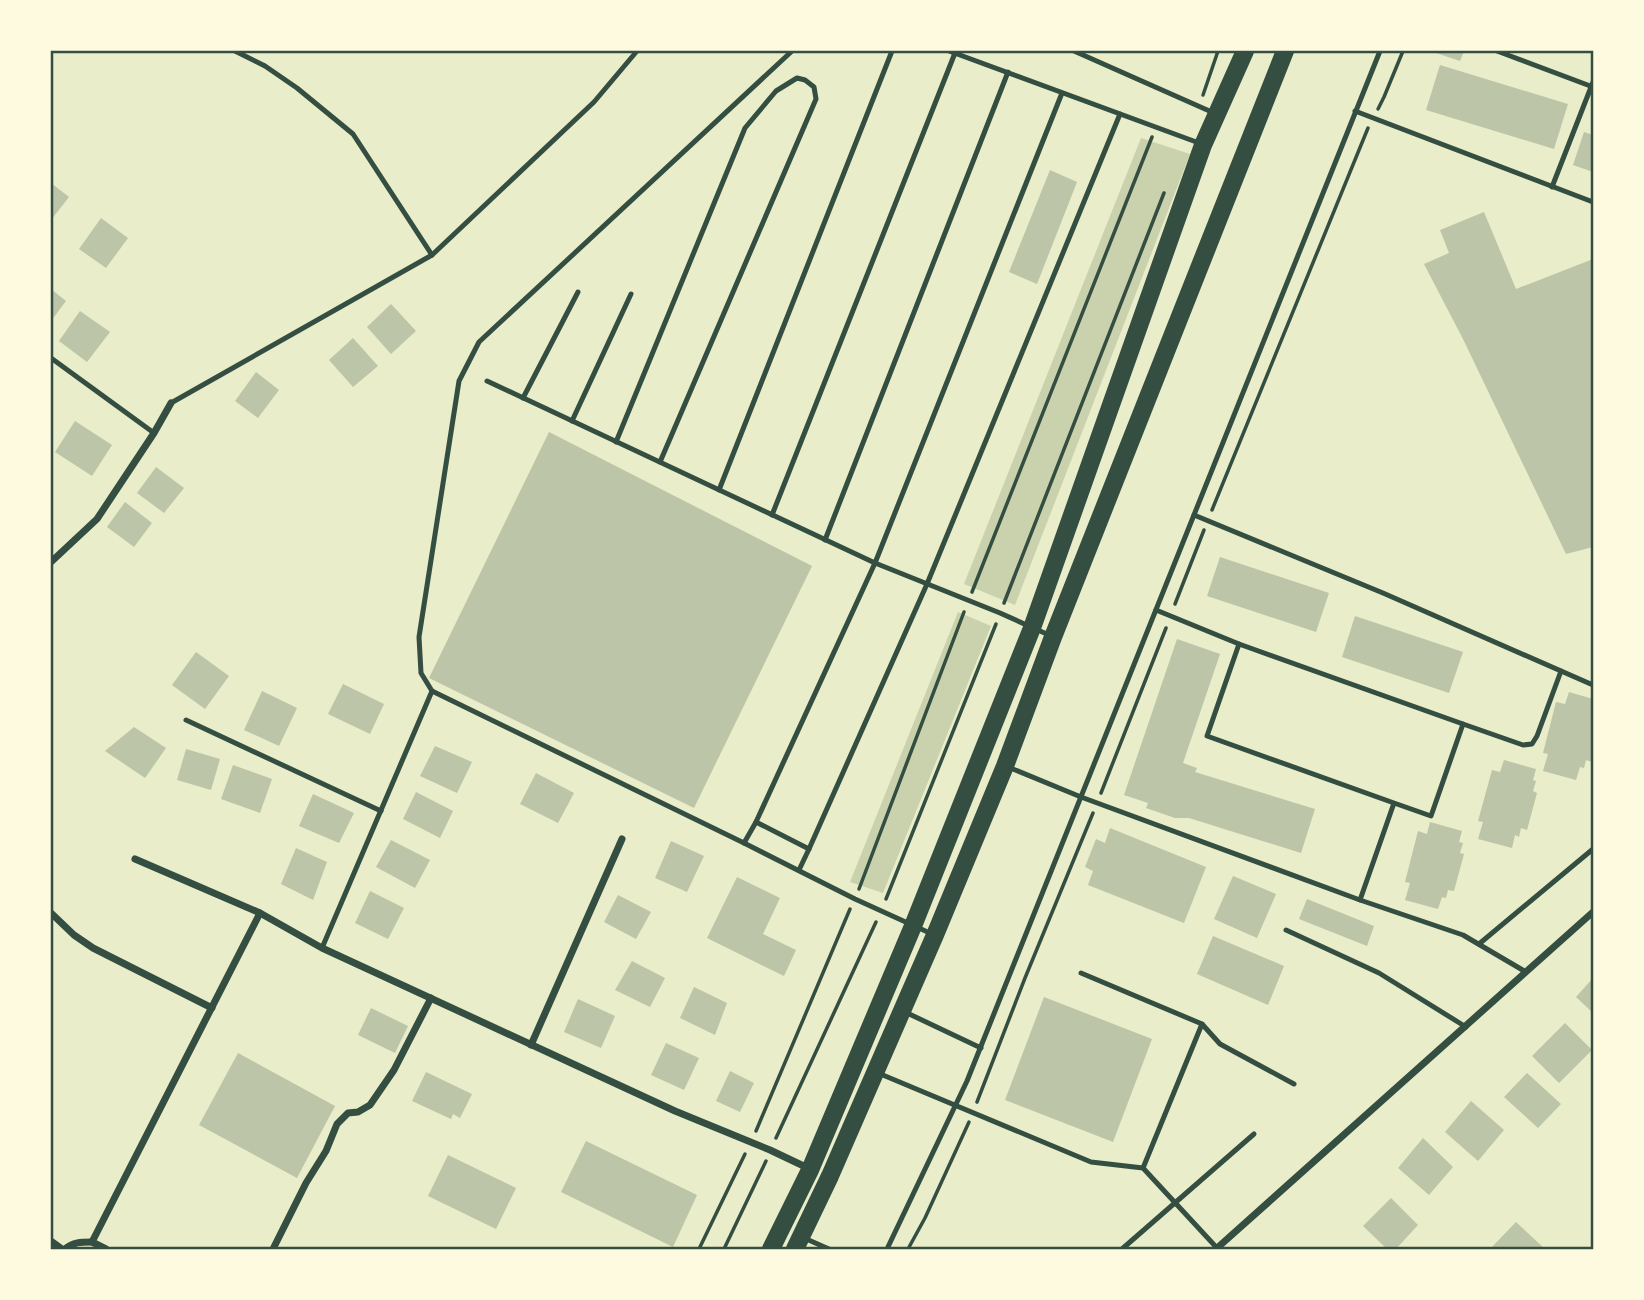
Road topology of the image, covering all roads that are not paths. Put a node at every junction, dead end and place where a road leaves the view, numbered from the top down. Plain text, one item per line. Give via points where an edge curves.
1 (235, 51) edge
2 (637, 51) edge
3 (792, 51) edge
4 (892, 51) edge
5 (1074, 51) edge
6 (1245, 51) edge
7 (1286, 51) edge
8 (1380, 51) edge
9 (1497, 51) edge
10 (952, 52) edge
11 (1008, 72) junction
12 (1593, 85) edge
13 (1062, 93) junction
14 (1355, 111) junction
15 (1120, 114) junction
16 (1217, 115) junction
17 (1203, 145) junction
18 (1552, 187) junction
19 (1593, 202) edge
20 (432, 255) junction
21 (578, 292) dead end
22 (631, 294) dead end
23 (51, 358) edge
24 (488, 381) dead end
25 (523, 398) junction
26 (171, 403) joint
27 (572, 421) junction
28 (154, 433) junction
29 (616, 442) junction
30 (660, 462) junction
31 (719, 490) junction
32 (772, 515) junction
33 (1194, 515) junction
34 (825, 540) junction
35 (51, 562) edge
36 (875, 563) junction
37 (927, 584) junction
38 (1156, 610) junction
39 (1032, 628) junction
40 (1053, 637) junction
41 (1240, 644) junction
42 (1562, 671) junction
43 (1593, 685) edge
44 (432, 691) junction
45 (186, 720) dead end
46 (1463, 724) junction
47 (1005, 766) junction
48 (1081, 797) junction
49 (1394, 803) junction
50 (381, 811) junction
51 (756, 822) junction
52 (622, 839) dead end
53 (744, 843) junction
54 (809, 849) junction
55 (1593, 849) edge
56 (135, 859) dead end
57 (799, 870) junction
58 (1360, 900) junction
59 (1593, 912) edge
60 (51, 913) edge
61 (260, 913) junction
62 (914, 926) junction
63 (1286, 930) dead end
64 (935, 935) junction
65 (1479, 944) junction
66 (322, 948) junction
67 (1081, 972) dead end
68 (1527, 972) junction
69 (431, 998) junction
70 (212, 1008) junction
71 (902, 1011) junction
72 (1202, 1024) junction
73 (1466, 1027) junction
74 (531, 1045) junction
75 (981, 1048) junction
76 (875, 1072) junction
77 (1294, 1084) dead end
78 (955, 1106) junction
79 (1254, 1134) dead end
80 (1143, 1168) junction
81 (810, 1170) junction
82 (1175, 1203) junction
83 (51, 1241) edge
84 (92, 1242) junction
85 (799, 1243) edge
86 (63, 1249) edge
87 (106, 1249) edge
88 (273, 1249) edge
89 (771, 1249) edge
90 (829, 1249) edge
91 (887, 1249) edge
92 (1122, 1249) edge
93 (1217, 1249) edge

1 - 20 lane via 297,88 353,134
2 - 20 lane via 594,102
3 - 44 lane via 479,342 459,381 419,638 421,673
4 - 31 lane
5 - 16 lane
6 - 16 main road
7 - 40 main road
8 - 14 lane
9 - 12 lane
10 - 11 lane
10 - 32 lane
11 - 13 lane
11 - 34 lane
12 - 18 lane
13 - 15 lane
13 - 36 lane
14 - 18 lane
14 - 33 lane
15 - 17 lane
15 - 37 lane
16 - 17 main road
17 - 39 main road
18 - 19 lane
20 - 26 lane
21 - 25 lane
22 - 27 lane
23 - 28 lane
24 - 25 lane
25 - 27 lane
26 - 28 street
27 - 29 lane
28 - 35 street via 97,519
29 - 30 lane
29 - 30 lane via 745,128 776,91 797,78 805,79 814,87 816,99
30 - 31 lane
31 - 32 lane
32 - 34 lane
33 - 38 lane
33 - 42 lane
34 - 36 lane
36 - 37 lane
36 - 51 lane
37 - 39 lane
37 - 54 lane
38 - 41 lane
38 - 48 lane
39 - 40 lane
39 - 62 main road
40 - 47 main road
41 - 46 lane
41 - 49 lane via 1207,736
42 - 43 lane
42 - 46 lane via 1532,744 1522,745
44 - 50 lane
44 - 53 lane
45 - 50 lane
46 - 49 lane via 1431,816
47 - 48 lane
47 - 64 main road
48 - 58 lane
48 - 75 lane
49 - 58 lane
50 - 66 lane
51 - 53 lane
51 - 54 lane
52 - 74 street
53 - 57 lane
54 - 57 lane
55 - 65 lane
56 - 61 street
57 - 62 lane
58 - 65 lane
59 - 68 street
60 - 70 street via 93,948
61 - 66 street
61 - 70 street
62 - 64 lane
62 - 81 main road
63 - 73 lane via 1379,973
64 - 71 main road
65 - 68 lane
66 - 69 street
67 - 72 lane
68 - 73 street
69 - 74 street
69 - 88 street via 394,1070 370,1105 348,1113 337,1124
70 - 84 street
71 - 75 lane
71 - 76 main road
72 - 77 lane via 1220,1044
72 - 80 lane
73 - 93 street
74 - 81 street
75 - 78 lane
76 - 78 lane
76 - 85 main road
78 - 80 lane via 1091,1162
78 - 91 lane
79 - 82 lane
80 - 82 lane
81 - 89 main road
82 - 92 lane
82 - 93 lane
83 - 86 street
84 - 86 street
84 - 87 street
85 - 90 lane

